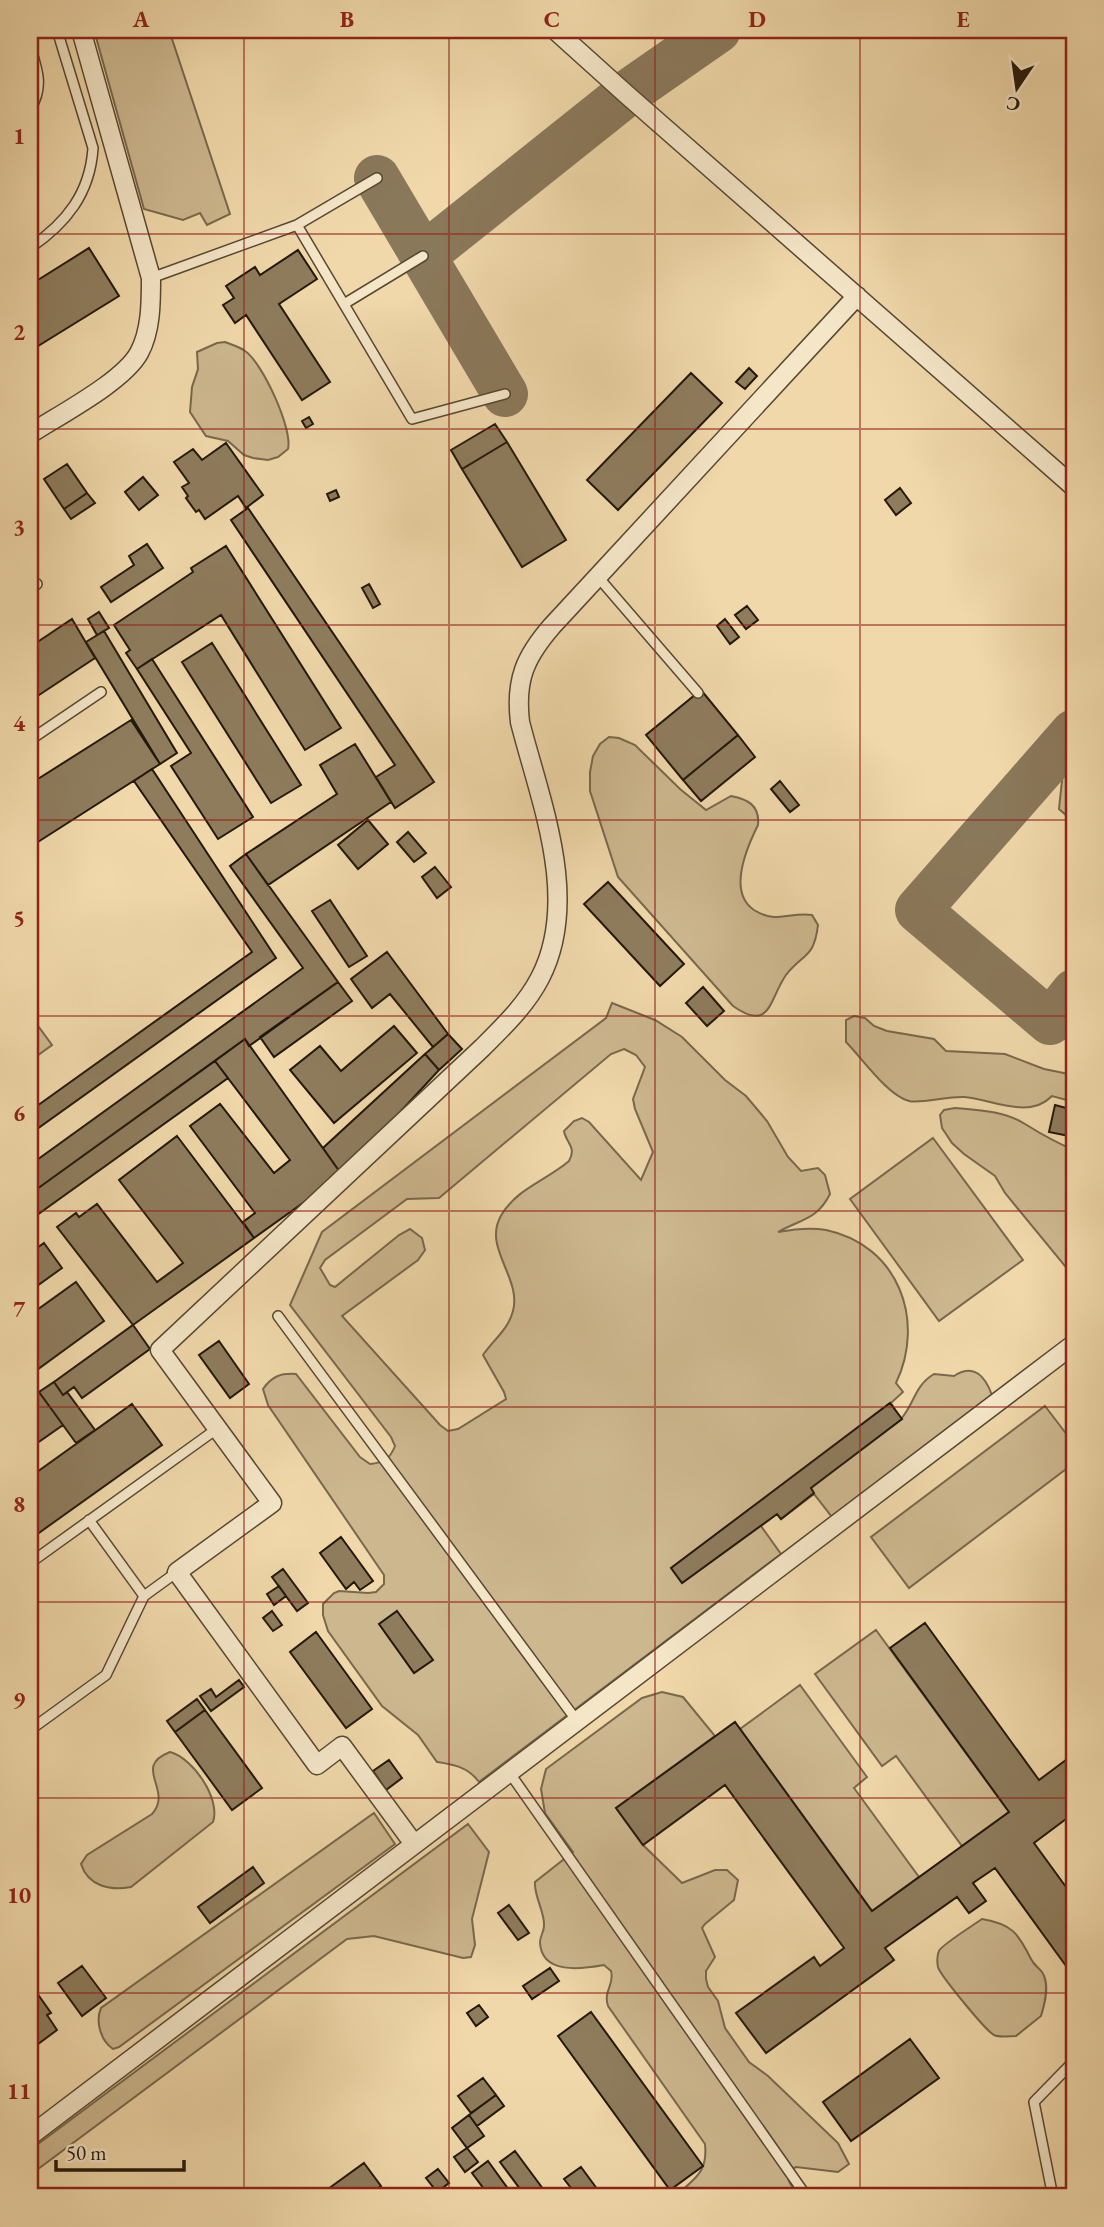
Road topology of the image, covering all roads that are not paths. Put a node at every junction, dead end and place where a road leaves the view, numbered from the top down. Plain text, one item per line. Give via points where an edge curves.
1 (57, 30) edge
2 (81, 30) edge
3 (555, 30) edge
4 (30, 46) edge
5 (30, 110) edge
6 (377, 178) dead end
7 (297, 225) junction
8 (30, 248) edge
9 (423, 256) dead end
10 (151, 278) junction
11 (857, 296) junction
12 (344, 304) junction
13 (505, 394) dead end
14 (30, 434) edge
15 (1074, 487) edge
16 (598, 577) junction
17 (101, 692) dead end
18 (698, 693) dead end
19 (30, 740) edge
20 (278, 1316) dead end
21 (1074, 1344) edge
22 (218, 1428) junction
23 (89, 1520) junction
24 (30, 1563) edge
25 (177, 1572) junction
26 (144, 1596) junction
27 (577, 1721) junction
28 (30, 1730) edge
29 (509, 1772) junction
30 (414, 1844) junction
31 (1074, 2061) edge
32 (30, 2136) edge
33 (807, 2197) edge
34 (1053, 2197) edge

1 - 8 lane via 93,148 92,163 68,215 55,231
2 - 10 street
3 - 11 street
4 - 5 lane via 40,87
6 - 7 lane
7 - 10 lane
7 - 12 lane
9 - 12 lane
10 - 14 street via 149,319 133,362
11 - 15 street
11 - 16 street
12 - 13 lane via 412,419
16 - 18 lane
16 - 22 street via 534,646 518,692 520,722 551,842 558,889 553,942 540,978 522,1006 482,1048 160,1350
17 - 19 lane
20 - 27 lane
21 - 27 street
22 - 23 lane
22 - 25 street via 272,1503
23 - 24 lane
23 - 26 lane
25 - 26 lane
25 - 30 street via 317,1765 342,1746
26 - 28 lane via 106,1675
27 - 29 street
29 - 30 street
29 - 33 lane
30 - 32 street
31 - 34 lane via 1034,2102

